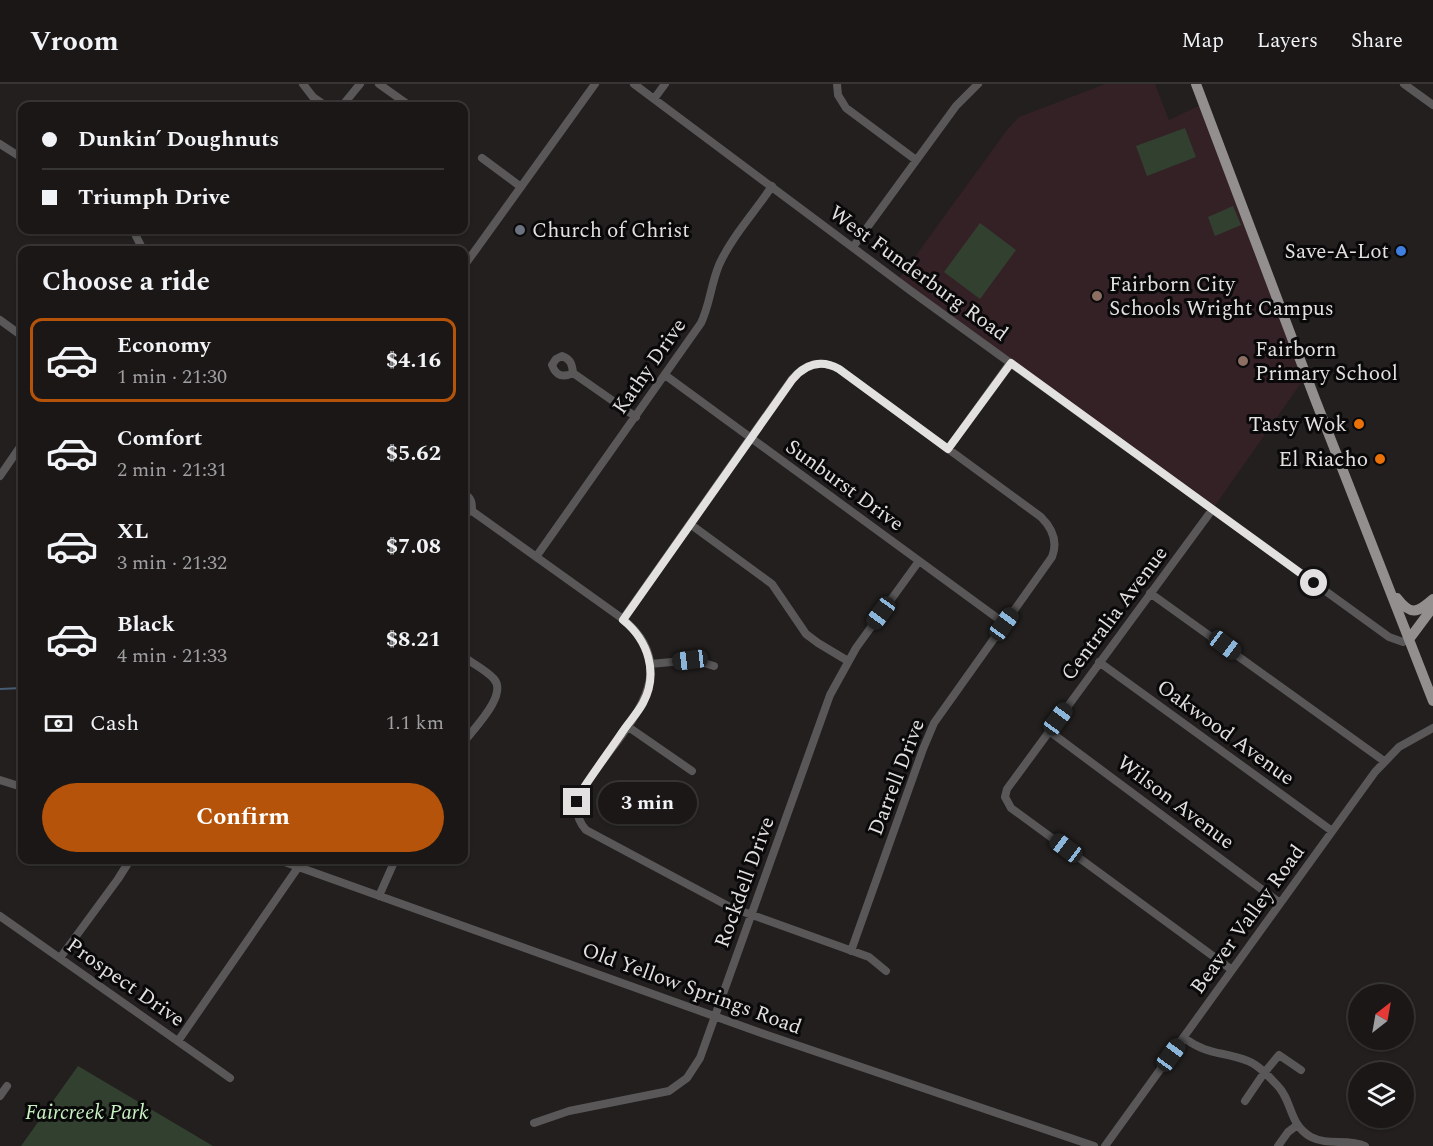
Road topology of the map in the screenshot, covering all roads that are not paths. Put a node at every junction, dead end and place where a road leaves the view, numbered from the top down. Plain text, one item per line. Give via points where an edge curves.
1 (303, 84) edge
2 (360, 84) edge
3 (379, 84) edge
4 (595, 84) edge
5 (634, 84) edge
6 (665, 84) edge
7 (837, 84) edge
8 (978, 84) edge
9 (1196, 84) edge
10 (1404, 84) edge
11 (654, 99) junction
12 (320, 102) edge
13 (347, 102) edge
14 (404, 102) edge
15 (1433, 105) edge
16 (0, 144) edge
17 (18, 155) edge
18 (482, 158) dead end
19 (916, 160) junction
20 (772, 186) junction
21 (521, 187) junction
22 (853, 247) junction
23 (468, 260) edge
24 (0, 321) edge
25 (18, 333) edge
26 (1011, 363) junction
27 (573, 373) dead end
28 (665, 375) junction
29 (636, 417) junction
30 (751, 438) junction
31 (948, 449) junction
32 (18, 450) edge
33 (0, 476) edge
34 (468, 496) edge
35 (1212, 510) junction
36 (468, 512) edge
37 (690, 524) junction
38 (536, 557) junction
39 (919, 561) junction
40 (1389, 588) junction
41 (1150, 593) junction
42 (1433, 599) edge
43 (1433, 607) edge
44 (623, 620) junction
45 (1004, 624) junction
46 (1410, 638) junction
47 (468, 660) edge
48 (848, 661) junction
49 (1099, 662) junction
50 (650, 664) junction
51 (714, 666) dead end
52 (1433, 701) edge
53 (627, 726) junction
54 (1433, 728) edge
55 (1049, 730) junction
56 (468, 737) edge
57 (1384, 761) junction
58 (692, 771) dead end
59 (0, 780) edge
60 (18, 786) edge
61 (1332, 831) junction
62 (127, 864) edge
63 (293, 864) edge
64 (393, 864) edge
65 (300, 866) junction
66 (379, 896) junction
67 (1280, 903) junction
68 (751, 915) junction
69 (0, 916) edge
70 (851, 951) junction
71 (60, 958) junction
72 (1232, 970) junction
73 (886, 971) dead end
74 (715, 1017) junction
75 (1184, 1038) junction
76 (178, 1041) junction
77 (1301, 1070) dead end
78 (1264, 1073) junction
79 (230, 1078) dead end
80 (7, 1086) dead end
81 (0, 1096) edge
82 (1245, 1101) dead end
83 (534, 1123) dead end
84 (1296, 1126) junction
85 (1094, 1146) edge
86 (1105, 1146) edge
87 (1278, 1146) edge
88 (1365, 1146) edge

1 - 12 street
2 - 13 street
3 - 14 street
4 - 21 street
5 - 11 street, West Funderburg Road
6 - 11 street
7 - 19 street via 846,108
8 - 19 street via 956,106
9 - 40 main road
10 - 15 street
11 - 20 street, West Funderburg Road
16 - 17 street
18 - 21 street
19 - 22 street
20 - 22 street, West Funderburg Road
20 - 28 street, Kathy Drive via 724,256 707,311
21 - 23 street
22 - 26 street, West Funderburg Road
24 - 25 street
26 - 31 street
26 - 35 street, West Funderburg Road
27 - 29 street
28 - 29 street, Kathy Drive
28 - 30 street, Sunburst Drive
29 - 38 street, Kathy Drive
30 - 31 street via 803,368 820,363 834,366
30 - 37 street
30 - 39 street, Sunburst Drive
31 - 45 street, Darrell Drive via 1041,518 1054,539 1052,557
32 - 33 street
34 - 36 street via 472,503
35 - 41 street, Centralia Avenue
35 - 46 street, West Funderburg Road via 1391,639 1403,642
36 - 38 street
37 - 44 street
37 - 48 street via 772,584 806,634
38 - 44 street
39 - 45 street, Sunburst Drive
39 - 48 street, Rockdell Drive
40 - 42 main road via 1410,610 1422,608
40 - 46 main road
41 - 49 street, Centralia Avenue
41 - 57 street
43 - 46 main road
44 - 50 street via 641,639
45 - 70 street, Darrell Drive via 931,729
46 - 52 main road
47 - 56 street via 498,687 498,696
48 - 68 street, Rockdell Drive via 826,706
49 - 55 street, Centralia Avenue
49 - 61 street, Oakwood Avenue
50 - 51 street via 694,660
50 - 53 street via 647,692
53 - 58 street
53 - 68 street via 581,792 577,812 582,825 592,834
54 - 57 street, Beaver Valley Road via 1405,743
55 - 67 street, Wilson Avenue
55 - 72 street, Centralia Avenue via 1006,789 1005,797 1011,808
57 - 61 street, Beaver Valley Road
59 - 60 street
61 - 67 street, Beaver Valley Road
62 - 71 street
63 - 65 street, Old Yellow Springs Road
64 - 66 street
65 - 66 street, Old Yellow Springs Road
65 - 76 street
66 - 74 street, Old Yellow Springs Road
67 - 72 street, Beaver Valley Road
68 - 70 street
68 - 74 street, Rockdell Drive
69 - 71 street, Prospect Drive
70 - 73 street via 873,959
71 - 76 street, Prospect Drive
72 - 75 street, Beaver Valley Road
74 - 83 street, Rockdell Drive via 698,1064 675,1088 568,1111
74 - 85 street, Old Yellow Springs Road
75 - 78 street via 1210,1052 1249,1062
75 - 86 street, Beaver Valley Road
76 - 79 street, Prospect Drive
77 - 78 street via 1279,1054
78 - 82 street
78 - 84 street via 1280,1088
80 - 81 street
84 - 87 street
84 - 88 street via 1324,1142 1353,1141

